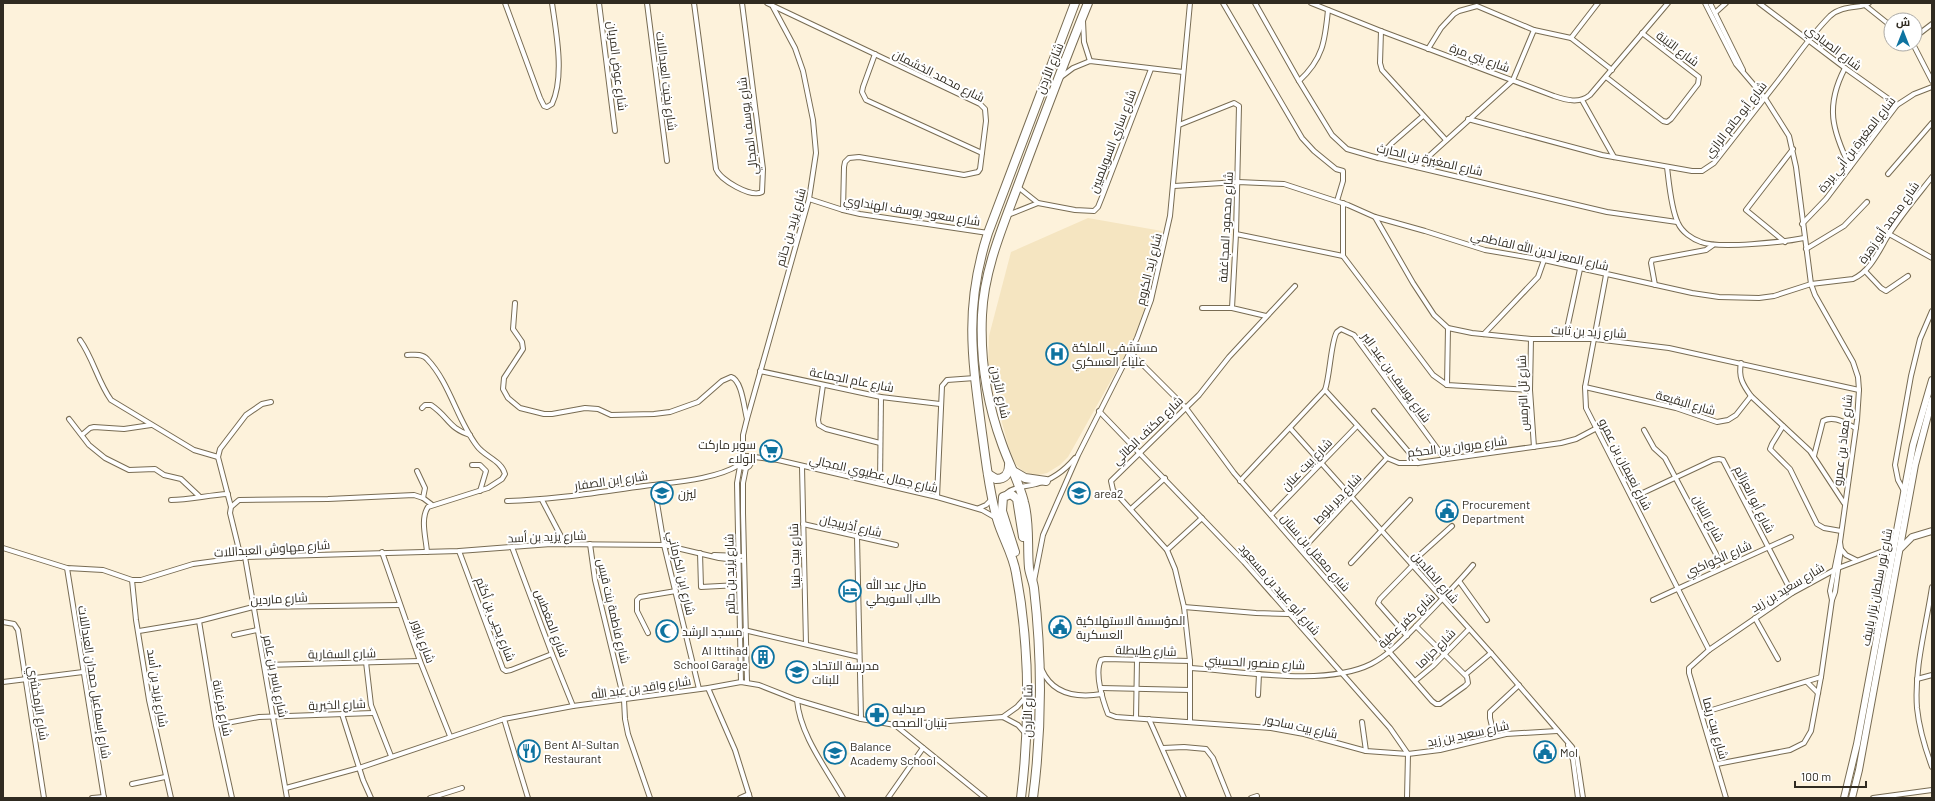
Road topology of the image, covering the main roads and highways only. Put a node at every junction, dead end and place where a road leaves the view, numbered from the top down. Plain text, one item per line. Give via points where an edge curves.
1 (1074, 3) edge
2 (1088, 3) edge
3 (1932, 380) edge
4 (1932, 400) edge
5 (1011, 468) junction
6 (988, 474) junction
7 (1046, 481) road end
8 (1904, 526) junction
9 (1932, 531) edge
10 (1916, 535) junction
11 (1900, 548) junction
12 (1029, 568) junction
13 (1016, 570) junction
14 (1035, 783) junction
15 (1021, 798) edge
16 (1033, 798) edge
17 (1038, 798) edge
18 (1844, 798) edge
19 (1852, 798) edge

1 - 6 highway, شارع الأردن via 988,233 974,289 971,328
2 - 5 highway, شارع الأردن via 1007,215 988,273 983,300 983,372 994,419
3 - 18 main road, شارع نور سلطان نزار باييف via 1918,424 1857,744
4 - 8 main road, شارع نور سلطان نزار باييف via 1915,465
5 - 6 highway via 1004,477 996,479
5 - 7 highway via 1025,478
5 - 12 highway, شارع الأردن via 1026,508
6 - 13 highway, شارع الأردن via 997,519
8 - 10 main road
8 - 11 main road, شارع نور سلطان نزار باييف
9 - 10 main road
10 - 11 main road
11 - 19 main road, شارع نور سلطان نزار باييف
12 - 13 highway via 1017,499 1011,494 1003,497 1002,510 1015,553
12 - 14 highway, شارع الأردن via 1034,586 1039,663
13 - 15 highway, شارع الأردن via 1022,607 1028,736
14 - 16 highway, شارع الأردن
14 - 17 highway

